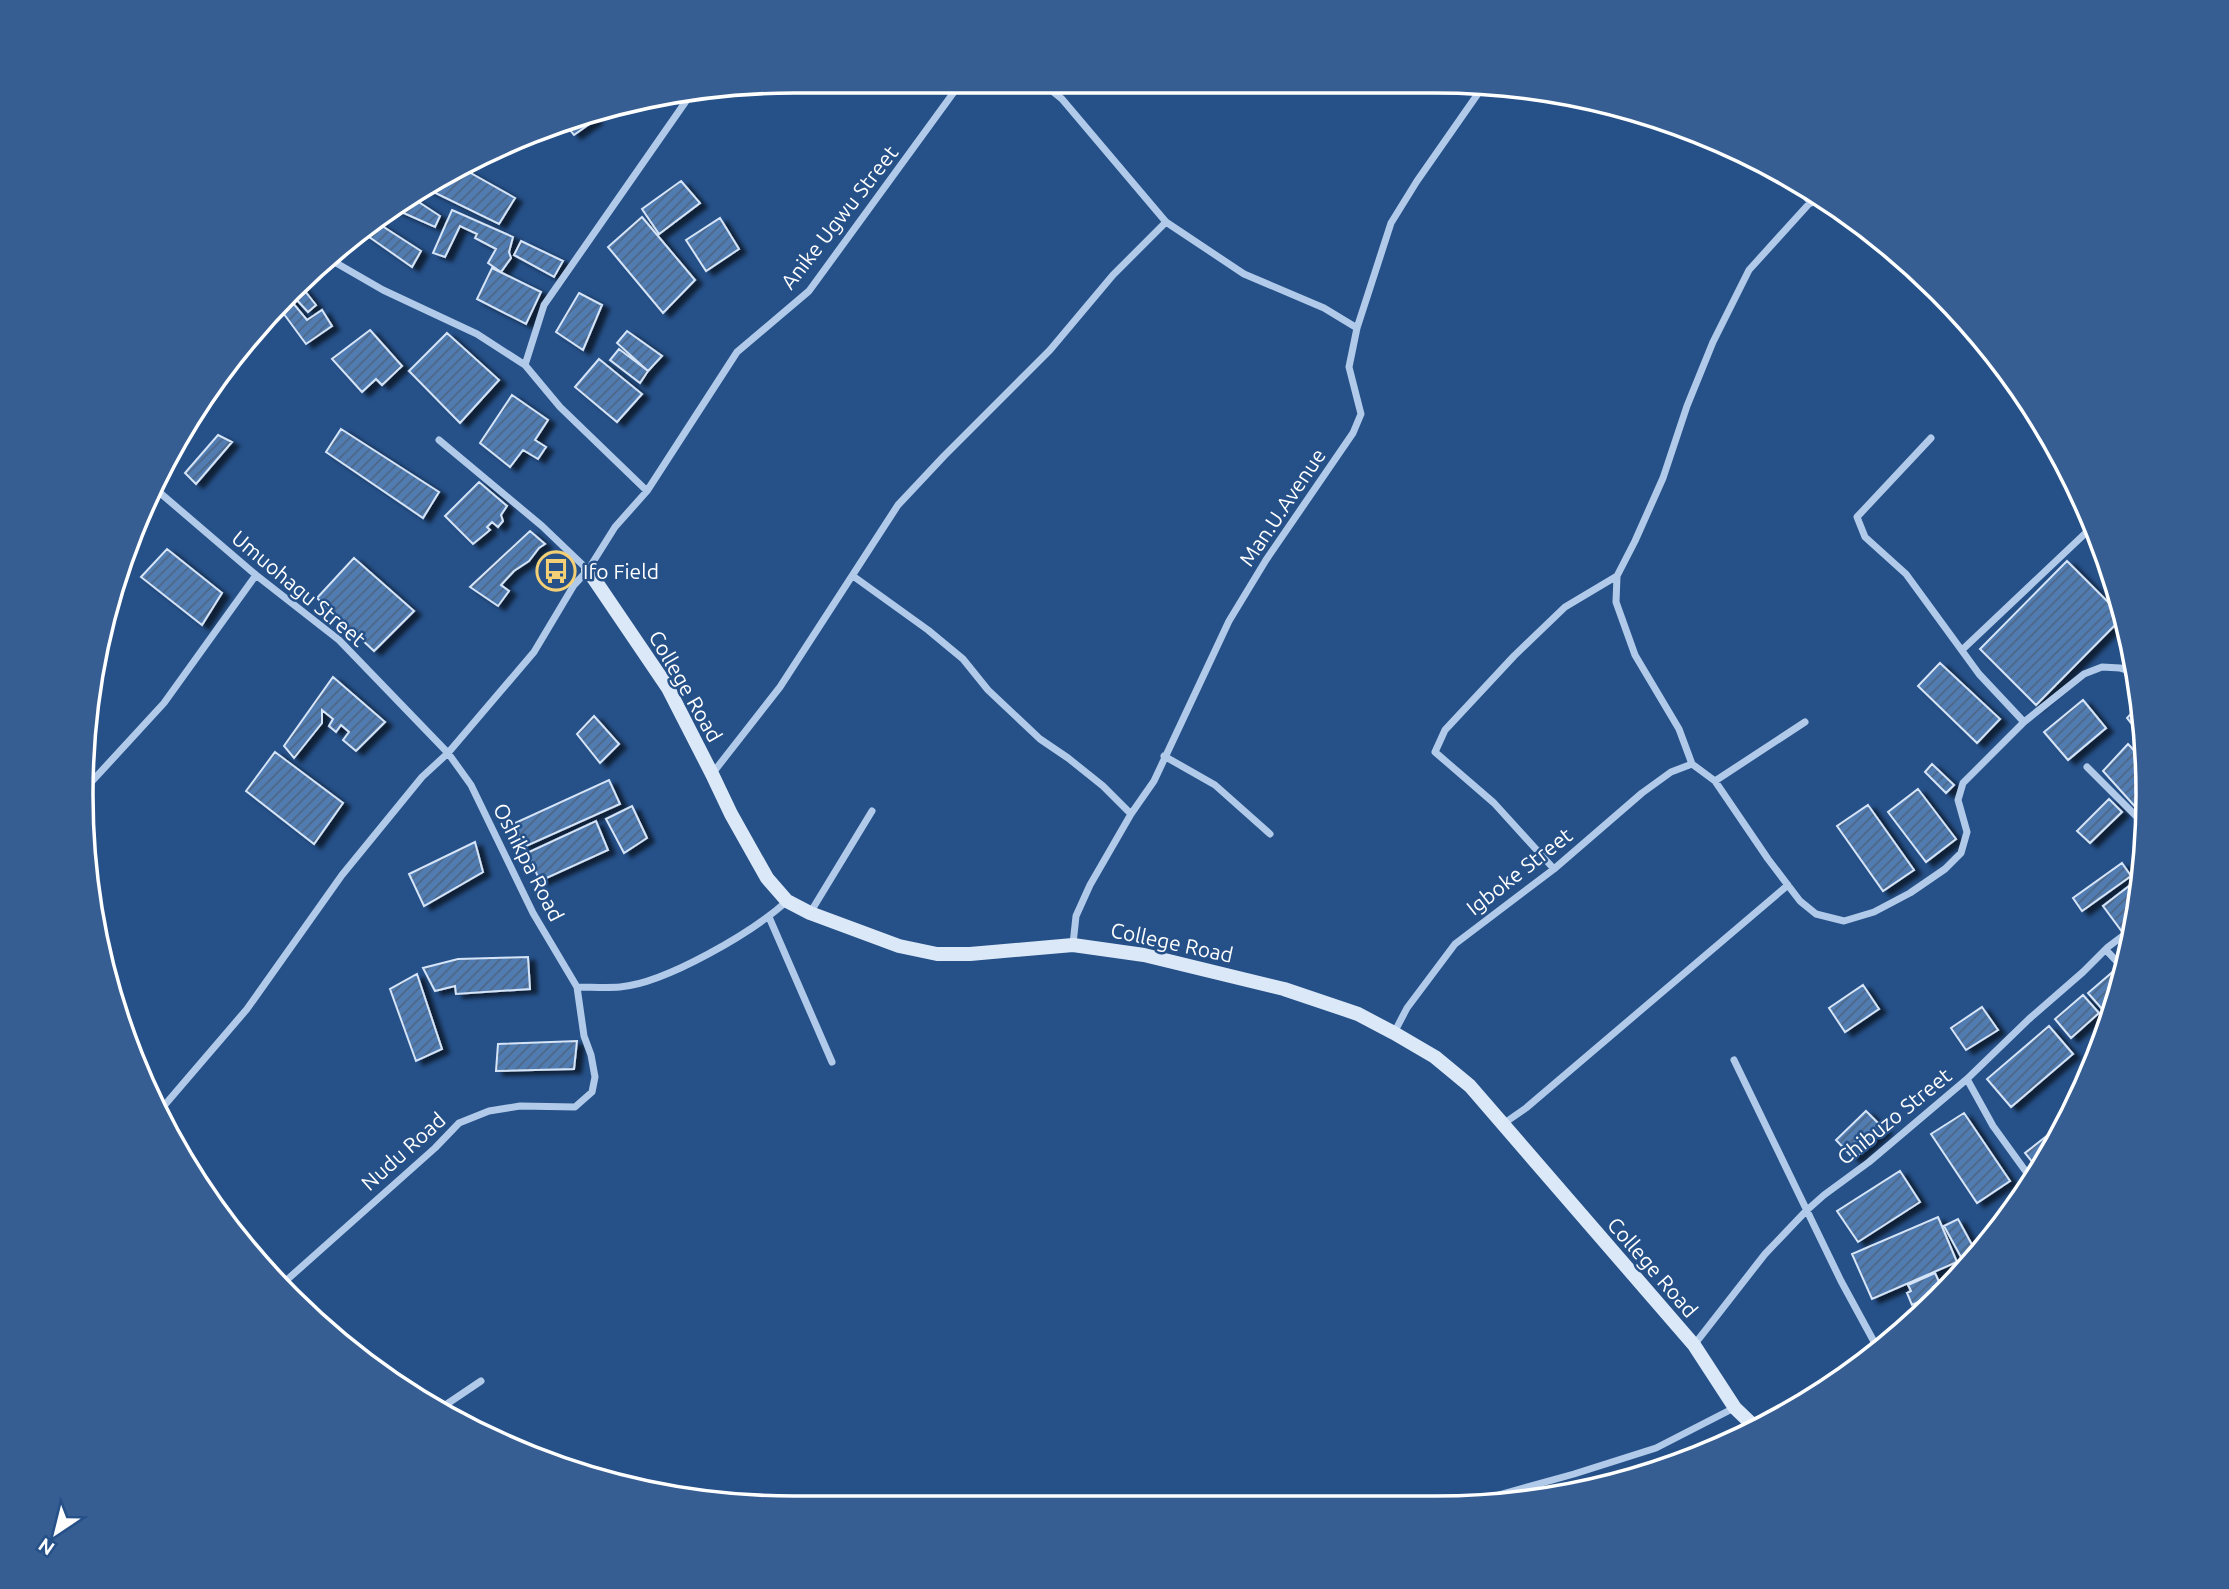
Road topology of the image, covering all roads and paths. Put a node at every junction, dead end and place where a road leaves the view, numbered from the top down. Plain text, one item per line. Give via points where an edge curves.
1 (953, 93) edge
2 (1055, 93) edge
3 (1478, 94) edge
4 (686, 102) edge
5 (1811, 203) edge
6 (1166, 222) junction
7 (337, 263) edge
8 (1357, 328) junction
9 (525, 365) junction
10 (1931, 438) dead end
11 (439, 440) dead end
12 (647, 491) junction
13 (161, 493) edge
14 (2086, 533) edge
15 (588, 570) junction
16 (256, 575) junction
17 (853, 576) junction
18 (1617, 576) junction
19 (1962, 650) junction
20 (2125, 669) edge
21 (1805, 722) dead end
22 (2025, 722) junction
23 (448, 753) junction
24 (1164, 756) junction
25 (1692, 764) junction
26 (2087, 767) dead end
27 (712, 774) junction
28 (93, 780) edge
29 (1715, 781) junction
30 (872, 811) dead end
31 (1131, 814) junction
32 (2136, 815) edge
33 (1270, 834) dead end
34 (1554, 869) junction
35 (1788, 886) junction
36 (787, 901) junction
37 (810, 913) junction
38 (769, 917) junction
39 (2121, 938) edge
40 (1073, 945) junction
41 (2106, 950) junction
42 (2116, 960) edge
43 (577, 987) junction
44 (1394, 1033) junction
45 (1734, 1060) dead end
46 (832, 1062) dead end
47 (1967, 1079) junction
48 (165, 1105) edge
49 (1503, 1124) junction
50 (2026, 1171) edge
51 (1806, 1211) junction
52 (287, 1279) edge
53 (1874, 1341) edge
54 (1694, 1345) junction
55 (481, 1381) dead end
56 (447, 1404) edge
57 (1735, 1408) junction
58 (1749, 1422) edge
59 (1511, 1492) edge

1 - 12 street, Anike Ugwu Street via 809,291 737,352
2 - 6 street
3 - 8 street, Man.U.Avenue via 1391,223
4 - 9 street via 544,305
5 - 18 street via 1749,270 1713,342 1663,478
6 - 8 street via 1244,274 1324,308
6 - 17 street via 1113,275 1050,350 898,505
7 - 9 street via 477,334
8 - 24 street, Man.U.Avenue via 1349,367 1361,414 1353,433 1229,621
9 - 12 street via 560,407
10 - 19 street via 1857,517 1865,537 1906,574
11 - 15 street
12 - 15 street, Anike Ugwu Street via 615,527
13 - 16 street, Umuohagu Street
14 - 19 street
15 - 23 street, Anike Ugwu Street via 534,652
15 - 27 main road, College Road via 667,688
16 - 23 street, Umuohagu Street via 340,640
16 - 28 street via 164,703
17 - 27 street via 780,687
17 - 31 street via 963,659 1040,739
18 - 25 street via 1616,602 1635,655 1679,729
18 - 34 street via 1565,607 1514,656 1445,730 1435,752 1494,803
19 - 22 street
20 - 22 street via 2102,667 2084,674
21 - 29 street
22 - 35 street via 1963,783 1958,800 1967,832 1961,853 1945,869 1874,912 1844,921 1816,914
23 - 43 street, Oshikpa Road via 471,785 533,913
23 - 48 street, Anike Ugwu Street via 422,777 342,875 247,1009
24 - 31 street, Man.U.Avenue via 1154,781
24 - 33 street via 1215,785
25 - 29 street
25 - 34 street, Igboke Street via 1671,772 1642,793
26 - 32 street
27 - 36 main road, College Road via 761,867
29 - 35 street
30 - 37 street
31 - 40 street, Man.U.Avenue via 1076,916
34 - 44 street, Igboke Street via 1455,944
35 - 49 street
36 - 37 main road, College Road
36 - 38 street
37 - 40 main road, College Road via 899,946 937,954
38 - 43 street via 660,976 622,987
38 - 46 street
39 - 41 street, Chibuzo Street
40 - 44 main road, College Road via 1144,954 1283,989 1358,1014
41 - 42 street
41 - 47 street, Chibuzo Street
43 - 52 street, Nudu Road via 595,1077 592,1092 575,1107 520,1106 459,1122
44 - 49 main road, College Road via 1435,1057 1470,1086
45 - 51 street
47 - 50 street
47 - 51 street, Chibuzo Street
49 - 54 main road, College Road
51 - 53 street
51 - 54 street, Chibuzo Street via 1765,1254
54 - 57 main road, College Road
55 - 56 street
57 - 58 main road, College Road
57 - 59 street via 1656,1448

